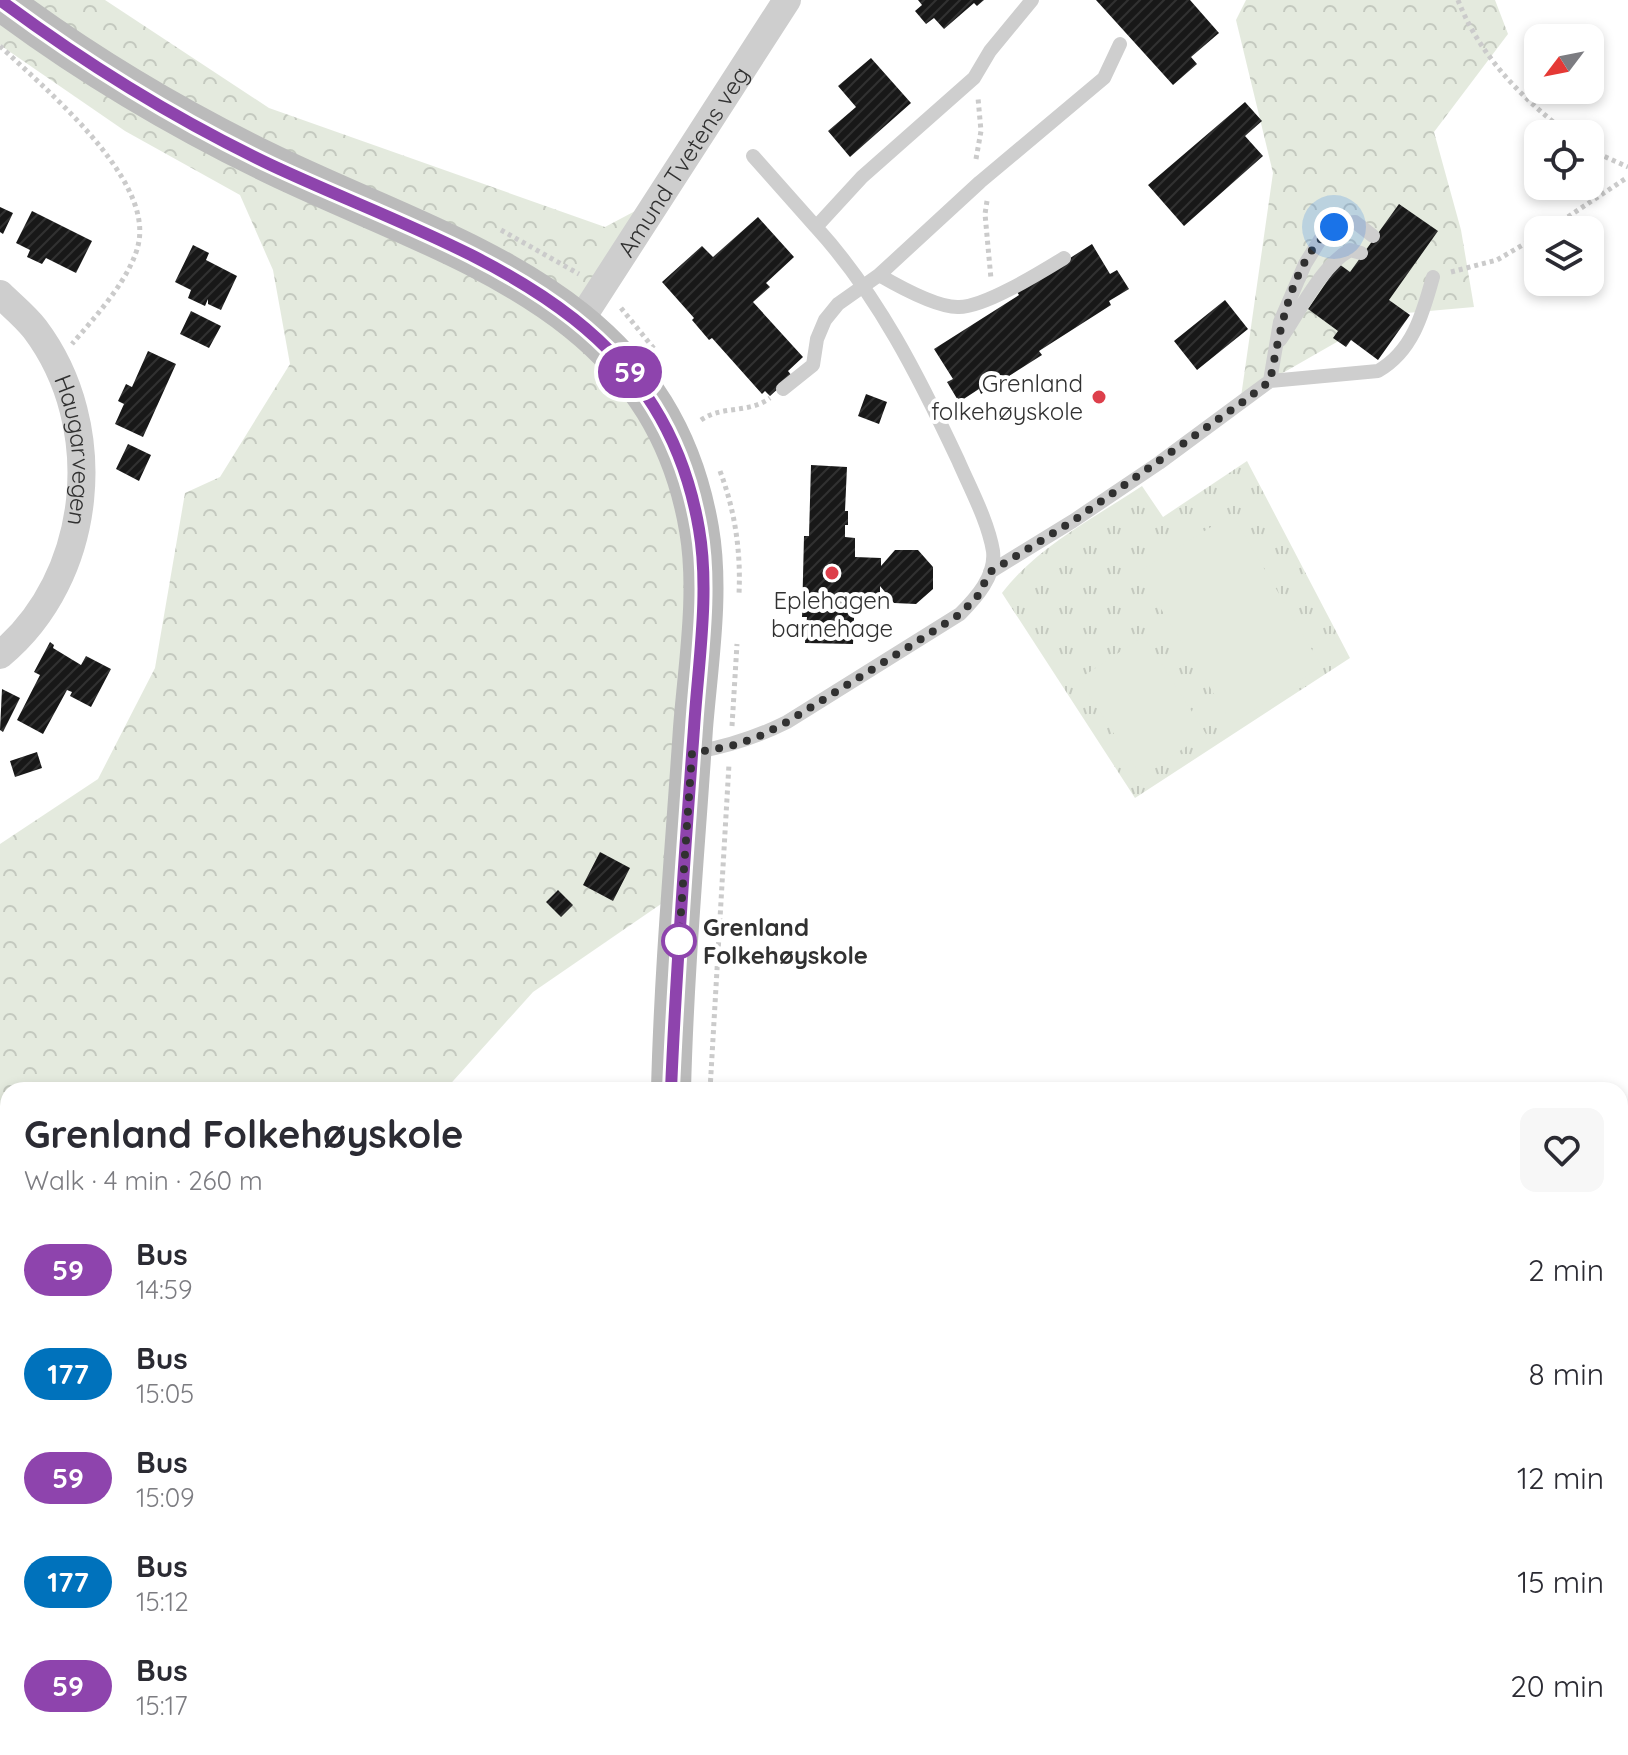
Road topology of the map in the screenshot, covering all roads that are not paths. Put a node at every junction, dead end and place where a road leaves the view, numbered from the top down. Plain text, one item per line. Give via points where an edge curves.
1 (0, 0) edge
2 (787, 0) edge
3 (1032, 0) edge
4 (1120, 44) dead end
5 (753, 156) dead end
6 (816, 227) junction
7 (1373, 236) dead end
8 (1361, 253) dead end
9 (1064, 258) dead end
10 (879, 275) junction
11 (1433, 277) road end
12 (864, 286) junction
13 (0, 294) edge
14 (590, 306) junction
15 (1278, 343) junction
16 (1270, 381) junction
17 (783, 389) road end
18 (990, 572) junction
19 (0, 655) edge
20 (692, 753) junction
21 (671, 1082) edge

1 - 14 main road via 96,68 199,129 517,279
2 - 14 street, Amund Tvetens veg
3 - 6 lane via 974,78 862,177
4 - 10 lane via 1104,78
5 - 6 lane
6 - 12 lane
7 - 15 lane via 1355,222 1323,235 1290,295
8 - 15 lane via 1350,250 1341,255
9 - 10 lane via 975,305 956,308
10 - 12 lane
11 - 16 lane via 1420,322 1390,365 1378,371
12 - 17 lane via 825,320 813,365
12 - 18 lane via 912,368 968,483 993,553
13 - 19 street, Haugarvegen via 34,328 55,363 77,418 81,468 79,513 69,557 49,601 23,636
14 - 20 main road via 672,441 699,531 703,582
15 - 16 lane
16 - 18 lane via 1159,463
18 - 20 lane via 960,614 787,722 731,746
20 - 21 main road

